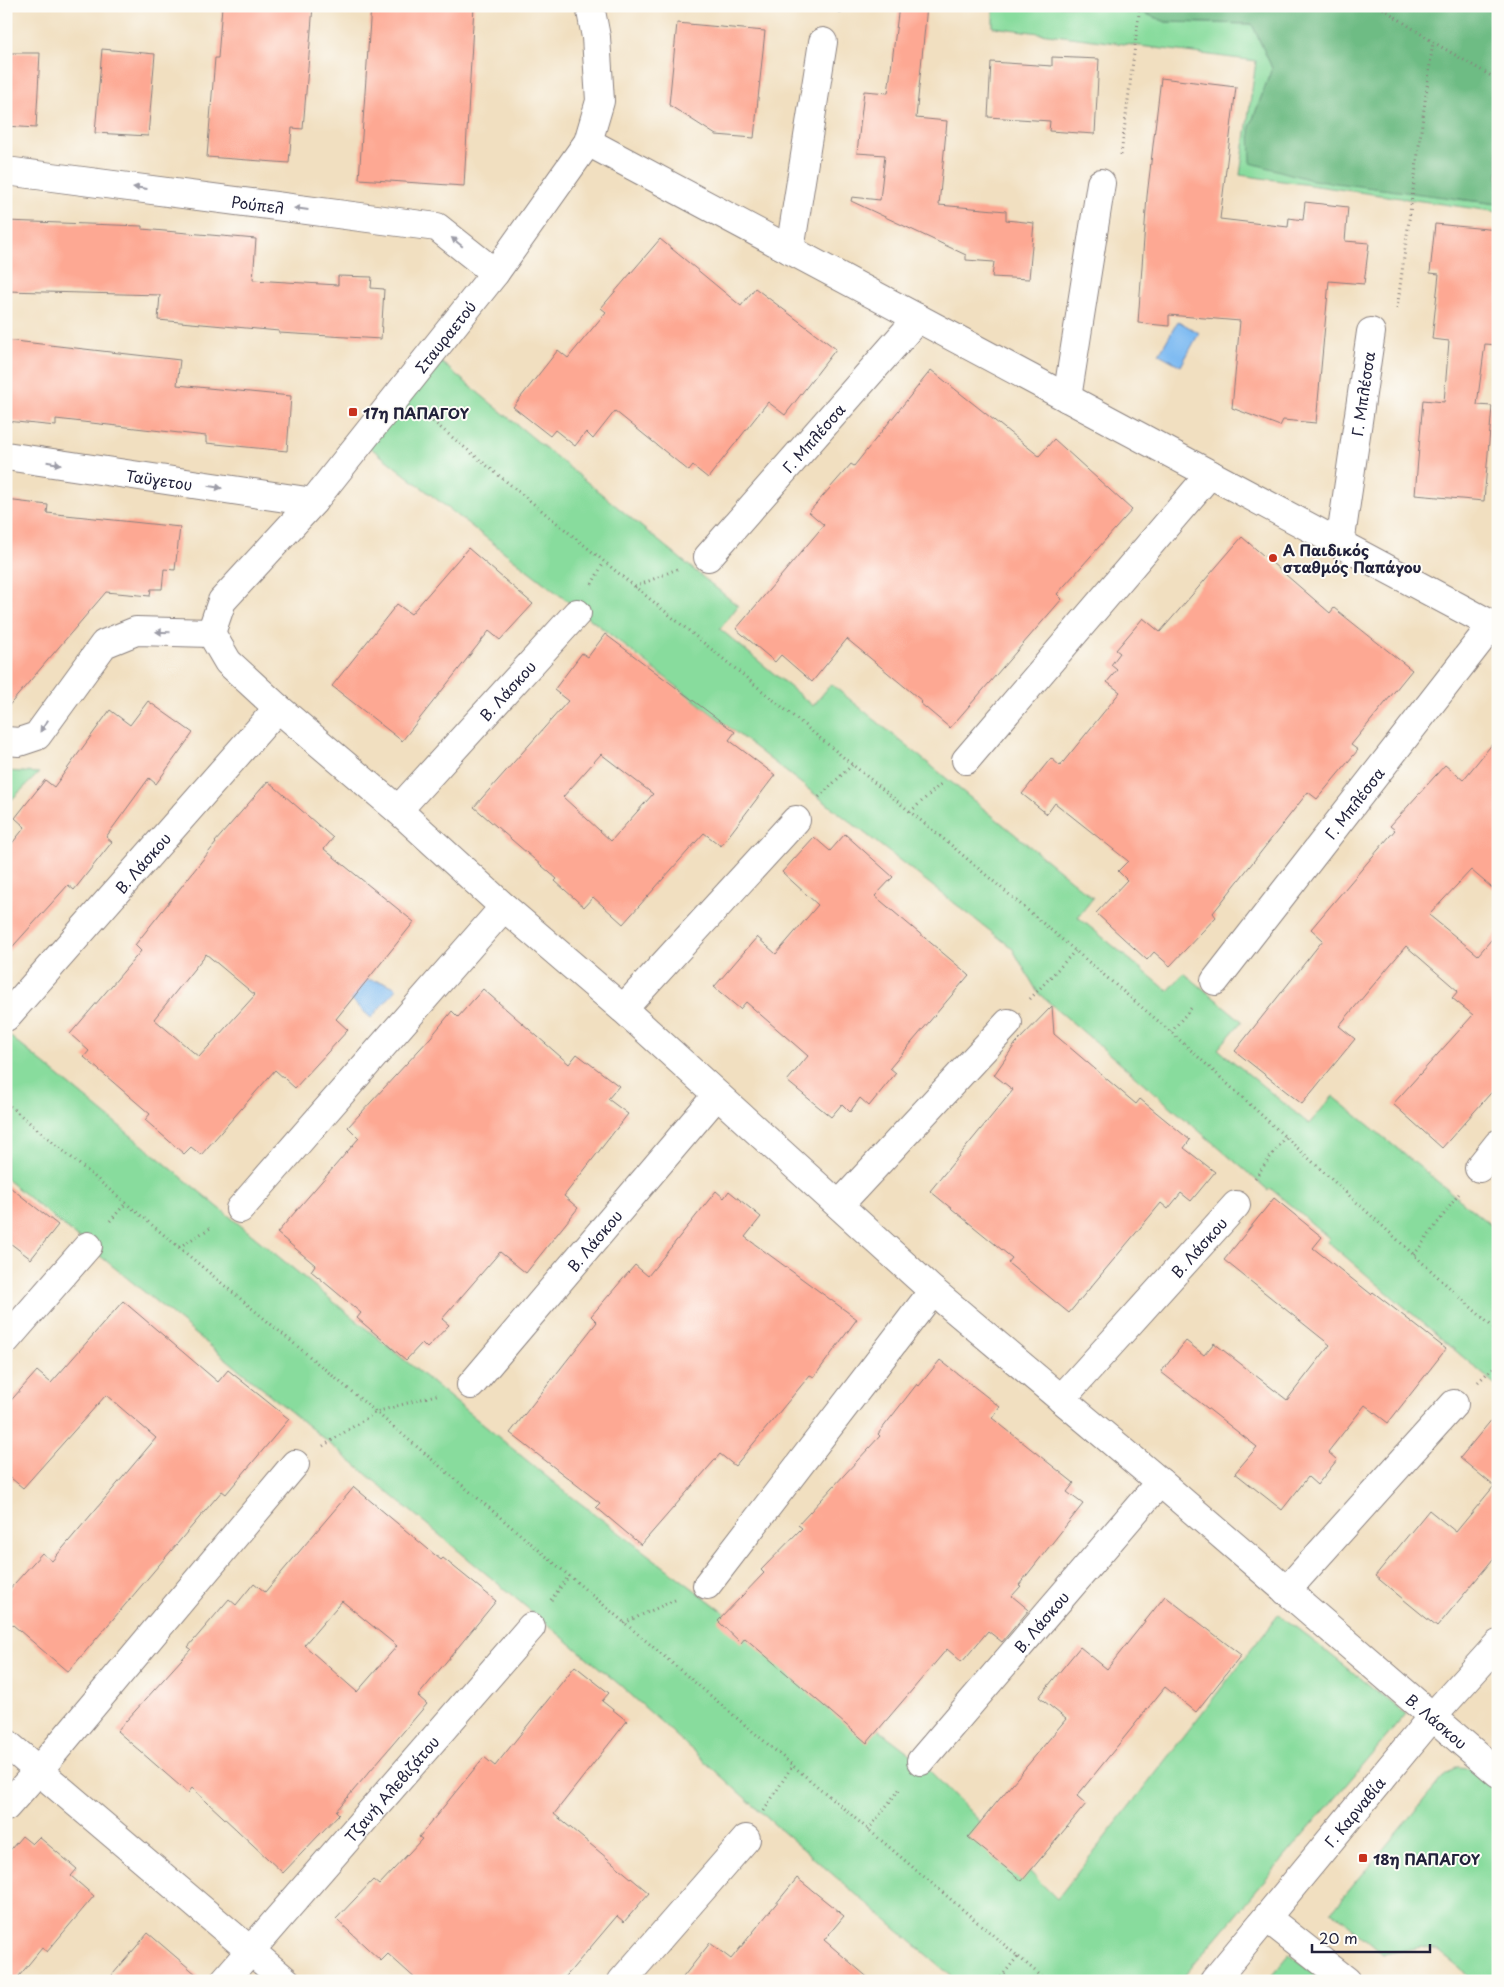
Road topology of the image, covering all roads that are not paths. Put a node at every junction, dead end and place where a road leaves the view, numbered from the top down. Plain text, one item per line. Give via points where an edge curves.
1 (590, 6) edge
2 (823, 42) dead end
3 (588, 142) junction
4 (6, 170) edge
5 (1101, 183) road end
6 (790, 250) junction
7 (495, 273) junction
8 (918, 318) junction
9 (1371, 332) road end
10 (1067, 398) junction
11 (6, 456) edge
12 (1210, 474) junction
13 (314, 502) junction
14 (1340, 544) junction
15 (708, 557) road end
16 (577, 613) dead end
17 (1495, 626) edge
18 (211, 633) junction
19 (278, 708) junction
20 (6, 741) edge
21 (966, 760) road end
22 (398, 810) junction
23 (796, 820) road end
24 (504, 907) junction
25 (1215, 981) dead end
26 (623, 1009) junction
27 (6, 1017) edge
28 (1008, 1023) road end
29 (718, 1095) junction
30 (1498, 1144) edge
31 (1479, 1168) road end
32 (839, 1205) junction
33 (1236, 1205) road end
34 (240, 1209) dead end
35 (88, 1246) dead end
36 (934, 1291) junction
37 (6, 1340) edge
38 (471, 1385) road end
39 (1061, 1399) junction
40 (1454, 1404) dead end
41 (295, 1464) road end
42 (1160, 1482) junction
43 (707, 1585) road end
44 (1286, 1591) junction
45 (531, 1626) dead end
46 (1498, 1644) edge
47 (1432, 1717) junction
48 (6, 1743) edge
49 (920, 1761) road end
50 (38, 1771) junction
51 (1498, 1773) edge
52 (6, 1807) edge
53 (746, 1839) road end
54 (1267, 1918) junction
55 (251, 1950) junction
56 (224, 1981) edge
57 (286, 1981) edge
58 (622, 1981) edge
59 (1214, 1981) edge
60 (1347, 1981) edge

1 - 3 street, Σταυραετού via 596,37 600,100
2 - 6 street
3 - 6 street, Γ. Μπλέσσα
3 - 7 street, Σταυραετού
7 -> 4 street, Ρούπελ via 437,227
5 - 10 street
6 - 8 street, Γ. Μπλέσσα
7 - 13 street, Σταυραετού
8 - 10 street, Γ. Μπλέσσα
8 - 15 street, Γ. Μπλέσσα
9 - 14 street, Γ. Μπλέσσα
10 - 12 street, Γ. Μπλέσσα
11 -> 13 street, Ταϋγετου
12 - 14 street, Γ. Μπλέσσα
12 - 21 street
13 - 18 street, Σταυραετού via 222,601
14 - 17 street, Γ. Μπλέσσα
16 - 22 street, Β. Λάσκου
17 - 25 street, Γ. Μπλέσσα
18 - 19 street, Β. Λάσκου via 228,662
18 -> 20 street via 136,631 104,644 37,736 19,742
19 - 22 street, Β. Λάσκου
19 - 27 street, Β. Λάσκου
22 - 24 street, Β. Λάσκου
23 - 26 street
24 - 26 street, Β. Λάσκου
24 - 34 street
26 - 29 street, Β. Λάσκου
28 - 32 street
29 - 32 street, Β. Λάσκου
29 - 38 street, Β. Λάσκου
30 - 31 street
32 - 36 street, Β. Λάσκου
33 - 39 street, Β. Λάσκου
35 - 37 street
36 - 39 street, Β. Λάσκου
36 - 43 street
39 - 42 street, Β. Λάσκου
40 - 44 street
41 - 50 street
42 - 44 street, Β. Λάσκου
42 - 49 street, Β. Λάσκου
44 - 47 street, Β. Λάσκου
45 - 55 street, Τζανή Αλεβιζάτου
46 - 47 street, Γ. Καρναβία
47 - 51 street, Β. Λάσκου
47 - 54 street, Γ. Καρναβία
48 - 50 street
50 - 52 street
50 - 55 street
53 - 58 street
54 - 59 street, Γ. Καρναβία
54 - 60 street
55 - 56 street, Τζανή Αλεβιζάτου
55 - 57 street

